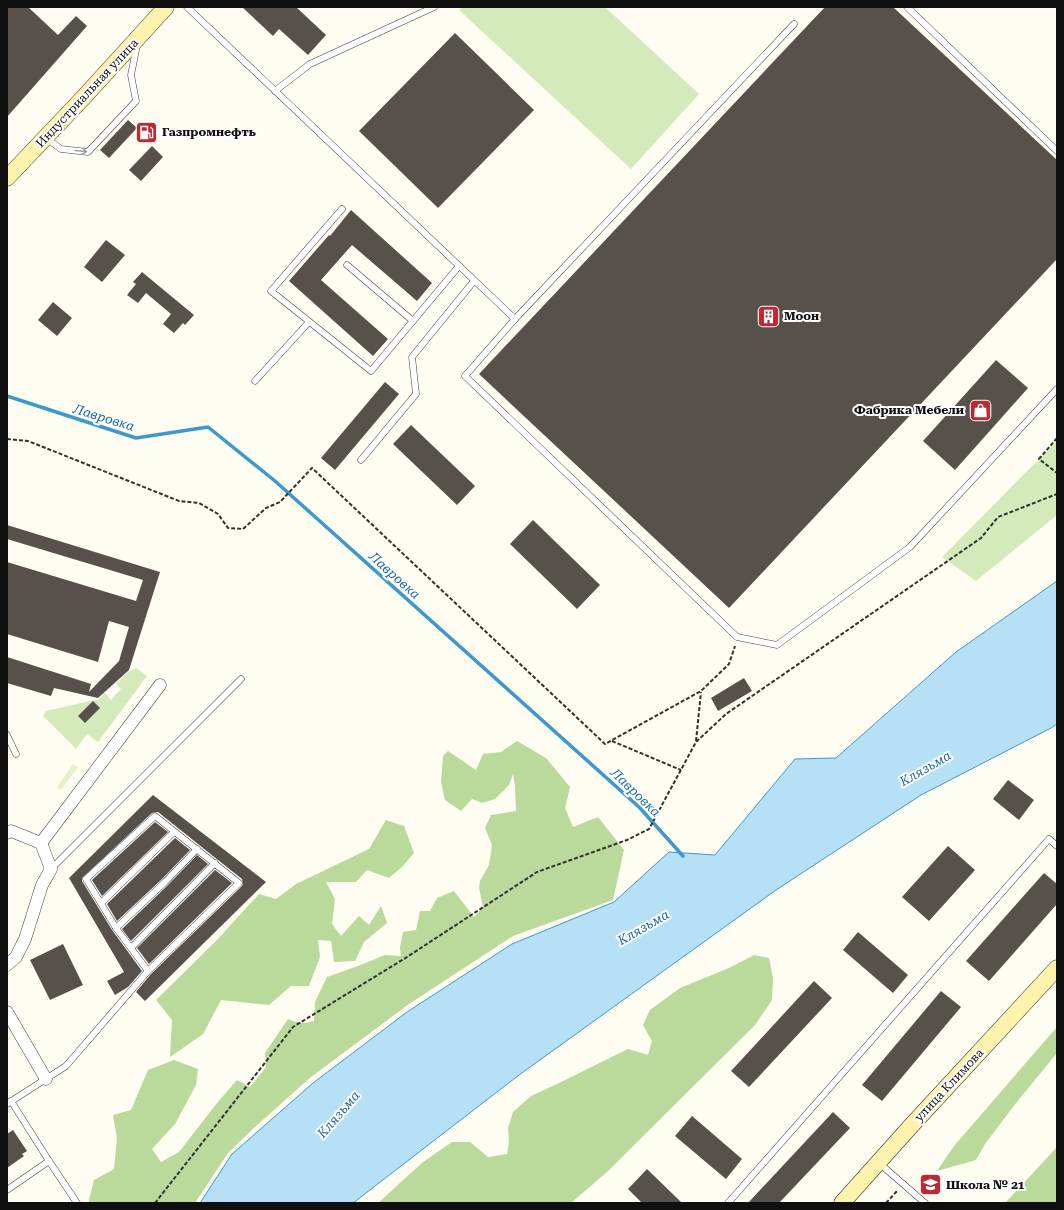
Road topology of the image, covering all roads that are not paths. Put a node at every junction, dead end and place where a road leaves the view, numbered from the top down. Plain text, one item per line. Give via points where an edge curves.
1 (166, 7) edge
2 (186, 7) edge
3 (434, 7) edge
4 (907, 7) edge
5 (794, 24) dead end
6 (138, 39) junction
7 (275, 91) junction
8 (46, 138) junction
9 (1057, 150) edge
10 (7, 178) edge
11 (342, 209) dead end
12 (347, 265) dead end
13 (459, 266) junction
14 (474, 280) junction
15 (515, 319) junction
16 (413, 321) junction
17 (309, 322) junction
18 (255, 381) dead end
19 (1057, 388) edge
20 (361, 460) dead end
21 (241, 679) dead end
22 (160, 685) dead end
23 (7, 735) edge
24 (16, 754) dead end
25 (174, 832) junction
26 (7, 833) edge
27 (41, 843) junction
28 (1057, 846) edge
29 (197, 849) junction
30 (215, 864) junction
31 (51, 869) junction
32 (101, 903) junction
33 (116, 928) junction
34 (131, 948) junction
35 (7, 965) edge
36 (1057, 968) edge
37 (148, 971) junction
38 (7, 1012) edge
39 (46, 1079) junction
40 (9, 1103) edge
41 (50, 1162) junction
42 (878, 1163) junction
43 (7, 1190) edge
44 (77, 1203) edge
45 (728, 1203) edge
46 (842, 1203) edge
47 (925, 1203) edge

1 - 6 main road, Индустриальная улица
2 - 7 lane
3 - 7 lane via 310,64
4 - 9 lane
5 - 15 lane
6 - 8 main road, Индустриальная улица
8 -> 6 lane via 61,149 88,152 136,101 131,75
7 - 13 lane
8 - 10 main road, Индустриальная улица
11 - 17 lane via 271,291
12 - 16 lane
13 - 14 lane
13 - 16 lane
14 - 15 lane
14 - 20 lane via 412,357 416,394
15 - 19 lane via 465,376 737,637 777,645 910,547
16 - 17 lane via 371,371
17 - 18 lane
21 - 31 lane
22 - 27 street
23 - 24 lane
25 - 29 lane
25 - 32 lane
25 - 32 lane via 155,816 86,879
26 - 27 street via 11,831
27 - 31 street
28 - 45 lane via 1049,838
29 - 30 lane
29 - 33 lane
30 - 34 lane
30 - 37 lane via 239,883
31 - 35 street via 42,885 26,938 16,957
32 - 33 lane
33 - 34 lane
34 - 37 lane
36 - 42 main road, улица Климова
37 - 39 lane via 66,1066
38 - 39 street
39 - 40 lane
40 - 41 lane
41 - 43 lane
41 - 44 lane
42 - 46 main road, улица Климова
42 - 47 lane

